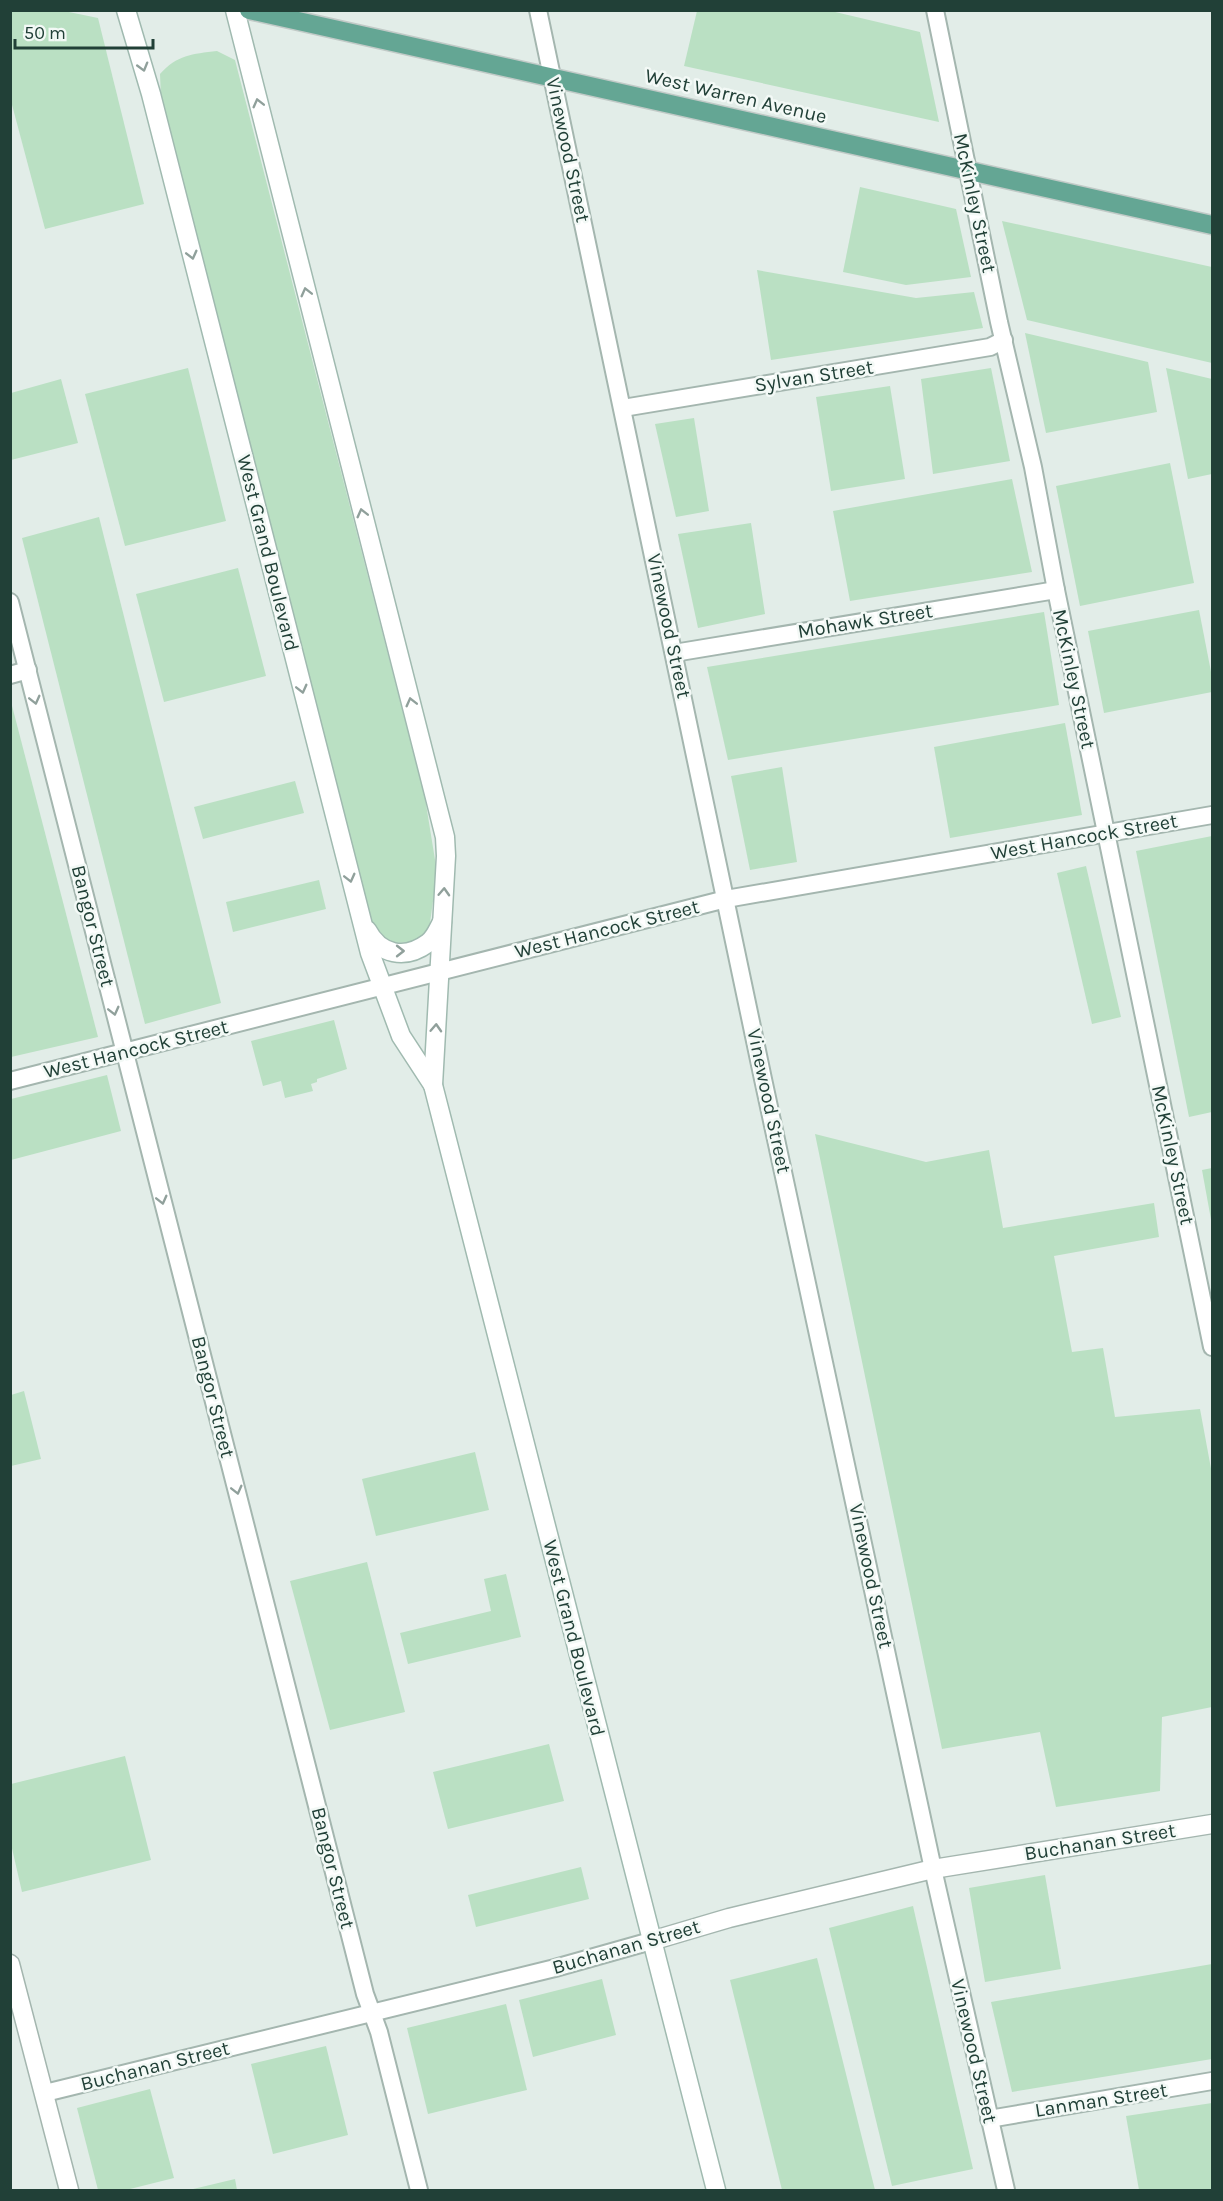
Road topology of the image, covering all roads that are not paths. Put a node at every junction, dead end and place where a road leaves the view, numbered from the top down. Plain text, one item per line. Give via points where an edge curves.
1 (126, 10) edge
2 (235, 10) edge
3 (249, 10) edge
4 (538, 10) edge
5 (935, 10) edge
6 (552, 78) junction
7 (968, 171) junction
8 (1212, 225) edge
9 (1004, 340) junction
10 (622, 408) junction
11 (1056, 590) junction
12 (10, 602) edge
13 (674, 653) junction
14 (28, 670) junction
15 (10, 675) edge
16 (1212, 815) edge
17 (1106, 833) junction
18 (726, 899) junction
19 (360, 917) junction
20 (442, 921) junction
21 (440, 972) junction
22 (382, 986) junction
23 (125, 1052) junction
24 (10, 1081) edge
25 (433, 1085) junction
26 (1212, 1347) edge
27 (1212, 1824) edge
28 (933, 1869) junction
29 (651, 1941) junction
30 (10, 1964) edge
31 (15, 1997) edge
32 (372, 2013) junction
33 (1212, 2081) edge
34 (45, 2093) junction
35 (989, 2119) junction
36 (69, 2190) edge
37 (419, 2190) edge
38 (716, 2190) edge
39 (1006, 2190) edge

1 -> 19 main road, West Grand Boulevard via 151,94
20 -> 2 main road, West Grand Boulevard via 446,856 441,817
3 - 6 main road, West Warren Avenue
4 - 6 street, Vinewood Street
5 - 7 street, McKinley Street
6 - 7 main road, West Warren Avenue
6 - 10 street, Vinewood Street
7 - 8 main road, West Warren Avenue
7 - 9 street, McKinley Street
9 - 10 street, Sylvan Street via 990,347
9 - 11 street, McKinley Street
10 - 13 street, Vinewood Street
11 - 13 street, Mohawk Street
11 - 17 street, McKinley Street
12 - 14 street, Bangor Street
13 - 18 street, Vinewood Street
14 - 15 street
14 -> 23 street, Bangor Street
16 - 17 street, West Hancock Street
17 - 18 street, West Hancock Street
17 - 26 street, McKinley Street
18 - 21 street, West Hancock Street
18 - 28 street, Vinewood Street
19 -> 20 main road via 381,948 395,953 429,943
19 - 22 main road, West Grand Boulevard
20 - 21 main road, West Grand Boulevard
21 - 22 street, West Hancock Street
25 -> 21 main road, West Grand Boulevard
22 - 23 street, West Hancock Street
22 - 25 main road, West Grand Boulevard via 401,1036
23 - 24 street, West Hancock Street
23 -> 32 street, Bangor Street
25 - 29 main road, West Grand Boulevard
27 - 28 main road, Buchanan Street
28 - 29 main road, Buchanan Street
28 - 35 street, Vinewood Street
29 - 32 street, Buchanan Street
29 - 38 main road, West Grand Boulevard
30 - 31 main road
31 - 34 main road
32 - 34 street, Buchanan Street
32 - 37 street, Bangor Street
33 - 35 street, Lanman Street
34 - 36 main road
35 - 39 street, Vinewood Street

